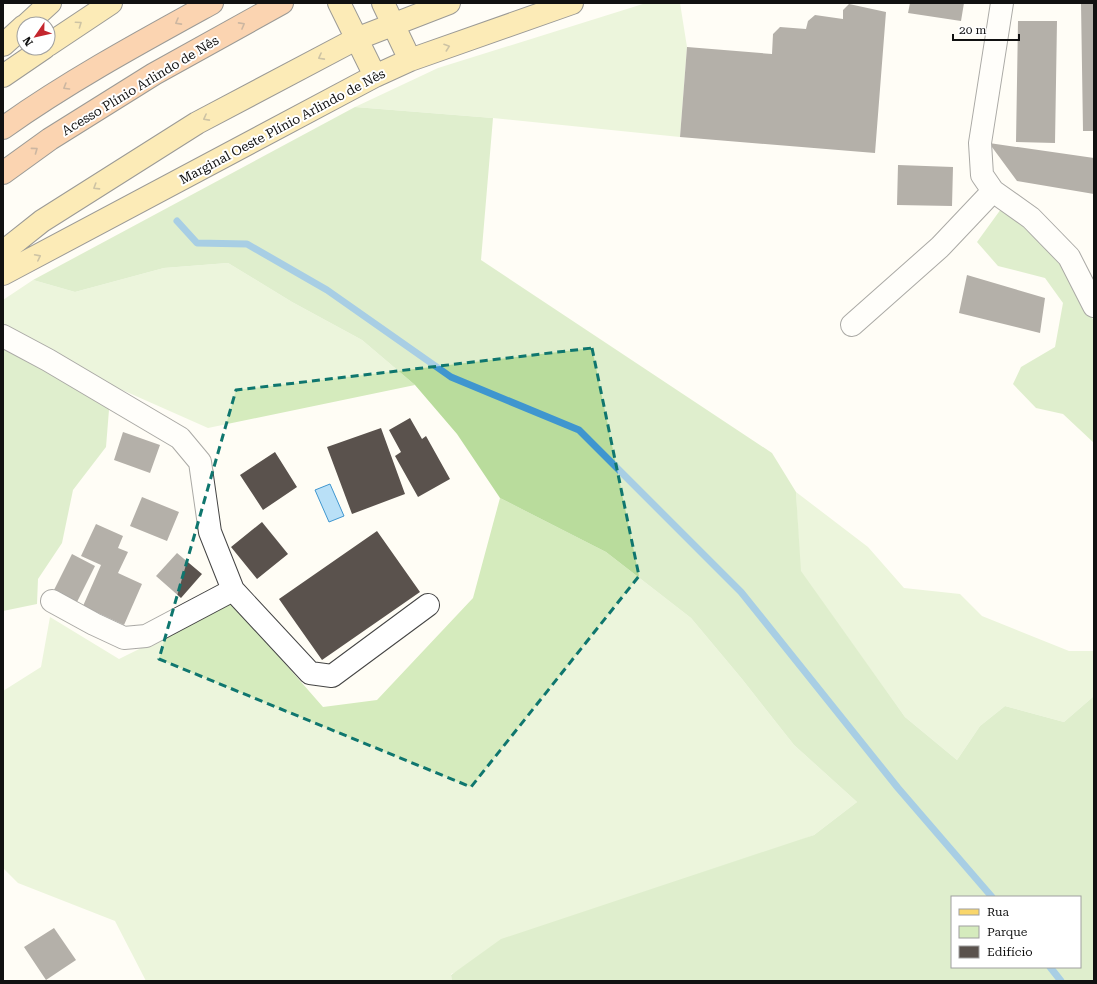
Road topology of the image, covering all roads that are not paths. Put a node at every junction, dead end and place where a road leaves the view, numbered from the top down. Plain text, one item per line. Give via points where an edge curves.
1 (50, 3) edge
2 (111, 3) edge
3 (212, 3) edge
4 (282, 3) edge
5 (339, 3) edge
6 (383, 3) edge
7 (449, 3) edge
8 (572, 3) edge
9 (1002, 3) edge
10 (36, 16) edge
11 (393, 24) junction
12 (16, 33) edge
13 (356, 39) junction
14 (56, 40) edge
15 (3, 45) edge
16 (32, 56) edge
17 (410, 60) junction
18 (3, 76) edge
19 (375, 76) junction
20 (3, 128) edge
21 (3, 173) edge
22 (993, 190) junction
23 (3, 252) edge
24 (1069, 257) junction
25 (1094, 270) edge
26 (3, 274) edge
27 (1094, 306) edge
28 (852, 325) dead end
29 (3, 336) edge
30 (233, 590) junction
31 (52, 601) dead end
32 (428, 605) dead end

1 - 10 main road
14 -> 2 main road
3 -> 20 highway via 52,95
21 -> 4 highway, Acesso Plínio Arlindo de Nês via 50,139 154,74
5 - 13 main road
6 - 11 main road
7 - 11 main road
17 -> 8 main road, Marginal Oeste Plínio Arlindo de Nês
9 - 22 street via 980,143 982,175
11 - 13 main road
11 - 17 main road
12 - 15 main road
13 - 19 main road
13 -> 23 main road via 197,123 42,221
16 - 18 main road
17 - 19 main road, Marginal Oeste Plínio Arlindo de Nês
26 -> 19 main road, Marginal Oeste Plínio Arlindo de Nês
22 - 24 street via 1031,218
22 - 28 street via 940,247
24 - 25 street
24 - 27 street
29 - 30 street via 180,438 200,462 210,532
30 - 31 street via 146,636 124,638
30 - 32 street via 310,673 332,676

